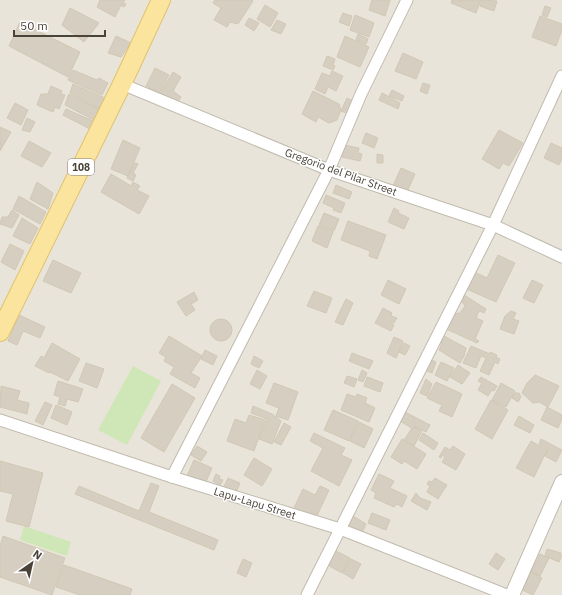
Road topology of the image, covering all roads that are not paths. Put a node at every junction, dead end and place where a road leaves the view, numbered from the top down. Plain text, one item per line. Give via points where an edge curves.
1 (161, 0) edge
2 (407, 0) edge
3 (562, 76) edge
4 (122, 84) junction
5 (329, 170) junction
6 (493, 225) junction
7 (562, 257) edge
8 (0, 332) edge
9 (0, 420) edge
10 (172, 477) junction
11 (562, 482) edge
12 (340, 529) junction
13 (307, 595) edge
14 (507, 595) edge
15 (512, 595) edge

1 - 4 main road, 108
2 - 5 street via 361,94
3 - 6 street
4 - 5 street, Gregorio del Pilar Street
4 - 8 main road, 108
5 - 6 street, Gregorio del Pilar Street
5 - 10 street
6 - 7 street, Gregorio del Pilar Street
6 - 12 street
9 - 10 street, Lapu-Lapu Street
10 - 12 street, Lapu-Lapu Street
11 - 15 street
12 - 13 street
12 - 14 street, Lapu-Lapu Street

